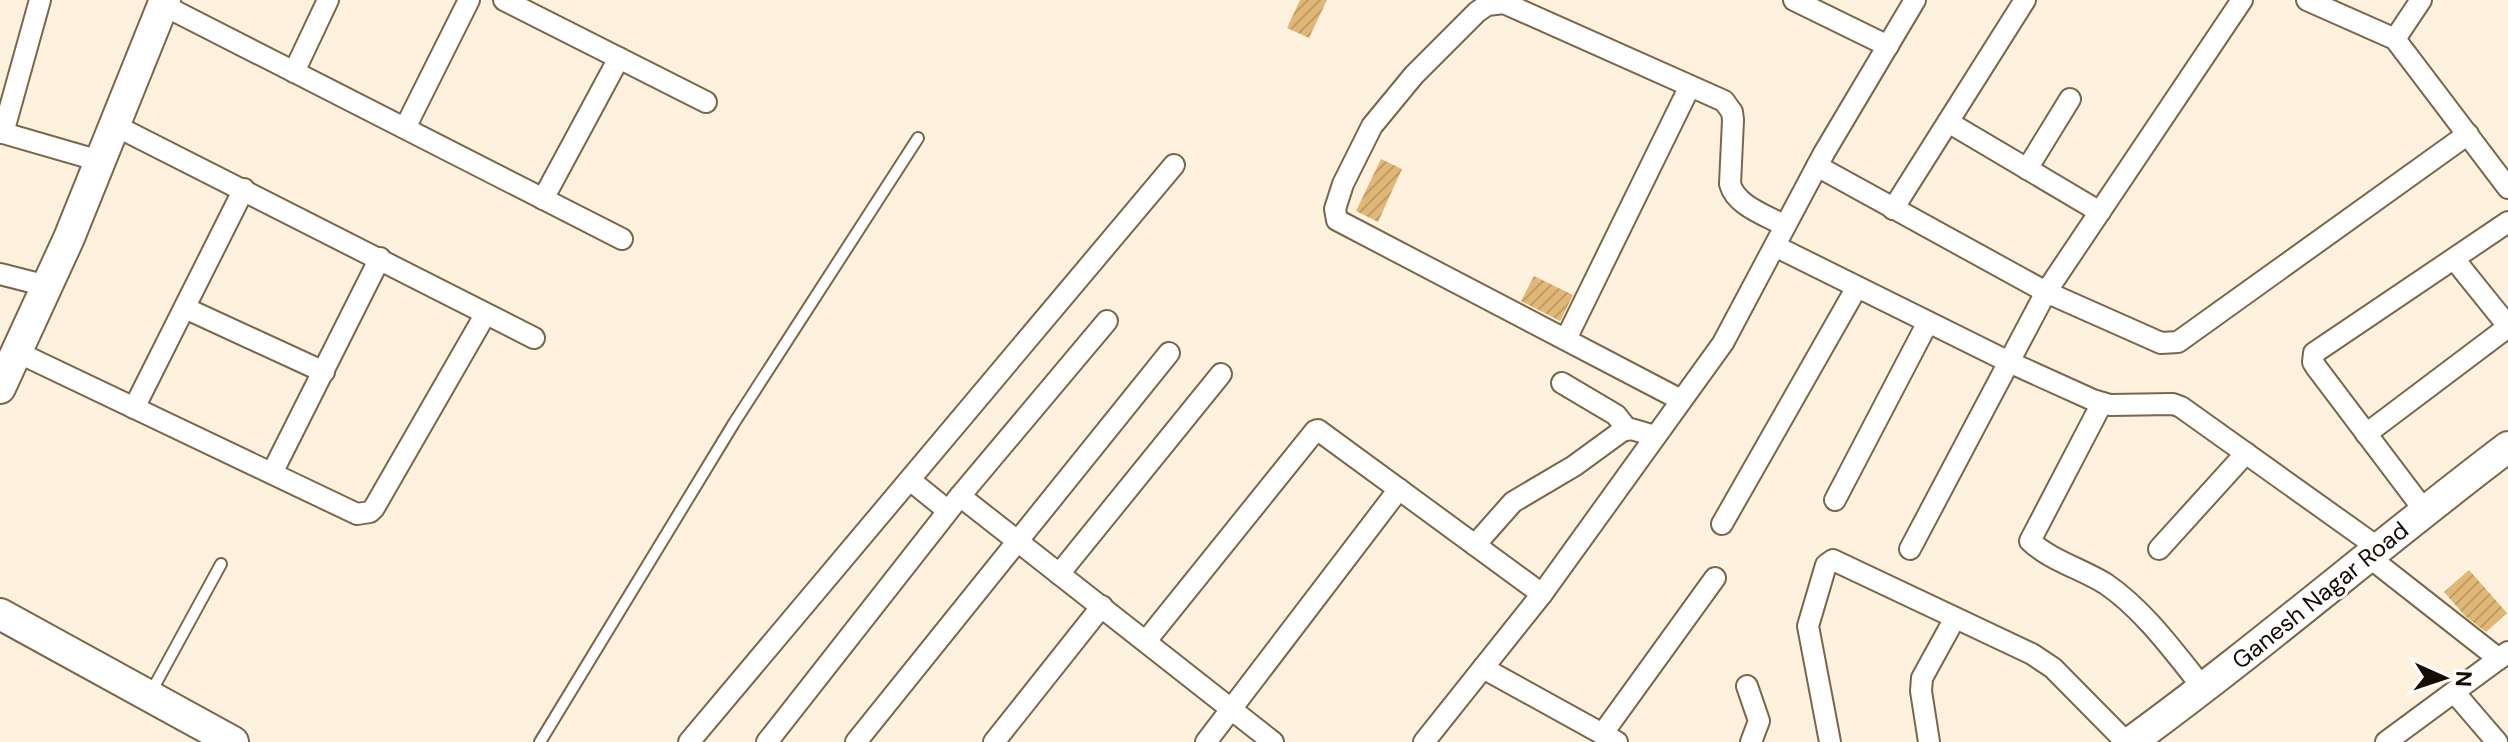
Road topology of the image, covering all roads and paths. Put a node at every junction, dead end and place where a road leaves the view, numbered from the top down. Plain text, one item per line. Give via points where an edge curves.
1 (40, 0) edge
2 (328, 0) edge
3 (469, 0) edge
4 (504, 0) edge
5 (1794, 0) edge
6 (1915, 0) edge
7 (2025, 0) edge
8 (2242, 0) edge
9 (2421, 0) edge
10 (164, 2) edge
11 (2317, 2) edge
12 (2395, 39) junction
13 (1888, 46) junction
14 (619, 58) junction
15 (294, 72) junction
16 (1690, 86) junction
17 (2070, 99) dead end
18 (706, 102) dead end
19 (1948, 122) junction
20 (114, 125) junction
21 (405, 128) junction
22 (2, 133) edge
23 (2468, 134) junction
24 (918, 138) dead end
25 (100, 161) junction
26 (1174, 165) dead end
27 (1817, 166) junction
28 (2027, 169) junction
29 (2508, 188) edge
30 (244, 189) junction
31 (543, 199) junction
32 (1893, 209) junction
33 (2100, 212) junction
34 (2508, 222) edge
35 (1785, 226) junction
36 (622, 239) dead end
37 (1775, 246) junction
38 (380, 258) junction
39 (2454, 259) junction
40 (0, 274) edge
41 (47, 286) junction
42 (1857, 287) junction
43 (2046, 292) junction
44 (185, 308) junction
45 (485, 315) junction
46 (1107, 321) dead end
47 (1928, 322) junction
48 (2508, 327) edge
49 (534, 338) dead end
50 (1566, 339) junction
51 (17, 352) junction
52 (1169, 353) dead end
53 (2009, 362) junction
54 (324, 372) junction
55 (1221, 374) dead end
56 (1562, 383) dead end
57 (0, 388) edge
58 (1681, 400) junction
59 (2102, 403) junction
60 (134, 408) junction
61 (1627, 429) junction
62 (2366, 434) junction
63 (1655, 436) junction
64 (2508, 447) edge
65 (2246, 453) junction
66 (272, 473) junction
67 (910, 480) junction
68 (1399, 489) junction
69 (1835, 500) dead end
70 (954, 503) junction
71 (2424, 510) junction
72 (1722, 524) dead end
73 (1017, 541) junction
74 (1475, 545) junction
75 (1910, 549) dead end
76 (2159, 549) dead end
77 (2374, 553) junction
78 (221, 564) dead end
79 (1059, 574) junction
80 (1715, 578) dead end
81 (1542, 594) junction
82 (1102, 606) junction
83 (0, 614) edge
84 (1955, 618) junction
85 (1146, 641) junction
86 (2503, 655) edge
87 (1483, 668) junction
88 (1747, 686) dead end
89 (2204, 689) junction
90 (2454, 692) junction
91 (149, 696) junction
92 (1232, 709) junction
93 (1610, 738) edge
94 (222, 739) edge
95 (769, 741) edge
96 (540, 742) edge
97 (689, 742) edge
98 (856, 742) edge
99 (994, 742) edge
100 (1206, 742) edge
101 (1273, 742) edge
102 (1424, 742) edge
103 (1751, 742) edge
104 (1830, 742) edge
105 (1929, 742) edge
106 (2129, 742) edge
107 (2386, 742) edge
108 (2497, 742) edge

1 - 22 street
2 - 15 street
3 - 21 street
4 - 14 street
5 - 13 street
6 - 13 street
7 - 19 street
8 - 33 street
9 - 12 street
10 - 15 street
10 - 20 street
11 - 12 street
12 - 23 street
13 - 27 street
14 - 18 street
14 - 31 street
15 - 21 street
16 - 35 street via 1724,101 1732,112 1732,192
16 - 50 street
16 - 50 street via 1504,3 1487,5 1396,95 1372,126 1343,184 1337,220
17 - 28 street
19 - 28 street
19 - 32 street
20 - 25 street
20 - 30 street
21 - 31 street
22 - 25 street
23 - 29 street
23 - 43 street via 2178,342 2161,343
24 - 96 lane via 734,423
25 - 41 street
26 - 67 street
27 - 32 street
27 - 35 street
28 - 33 street
30 - 38 street
30 - 44 street
31 - 36 street
32 - 43 street
33 - 43 street
34 - 39 street
35 - 37 street
37 - 42 street
37 - 58 street via 1723,343
38 - 45 street
38 - 54 street
39 - 48 street
39 - 62 street via 2314,353 2316,367
40 - 41 street
41 - 51 street
42 - 47 street
42 - 72 street
43 - 53 street
44 - 54 street
44 - 60 street
45 - 49 street
45 - 66 street via 370,512 357,514
46 - 70 street
47 - 53 street
47 - 69 street
48 - 62 street
50 - 58 street
51 - 57 street
51 - 60 street
52 - 73 street
53 - 59 street
53 - 75 street
54 - 66 street
55 - 79 street
56 - 61 street via 1616,415
58 - 63 street
59 - 65 street via 2173,404
59 - 89 street via 2030,541 2123,597
60 - 66 street
61 - 63 street
61 - 74 street via 1513,502
62 - 71 street
63 - 81 street
64 - 71 street, Ganesh Nagar Road
65 - 76 street
65 - 77 street
67 - 70 street
67 - 97 street
68 - 74 street
68 - 85 street via 1315,431
68 - 92 street
70 - 73 street
70 - 95 street
71 - 77 street, Ganesh Nagar Road
73 - 79 street
73 - 98 street
74 - 81 street
77 - 86 street
77 - 89 street, Ganesh Nagar Road
78 - 91 lane
79 - 82 street
80 - 93 street
81 - 87 street
82 - 85 street
82 - 99 street
83 - 91 street
84 - 104 street via 1840,561 1829,561 1808,626
84 - 105 street via 1922,678
84 - 106 street via 2053,668
85 - 92 street
86 - 90 street
87 - 93 street
87 - 102 street
88 - 103 street via 1759,721
89 - 106 street, Ganesh Nagar Road
90 - 107 street
90 - 108 street
91 - 94 street
92 - 100 street
92 - 101 street

